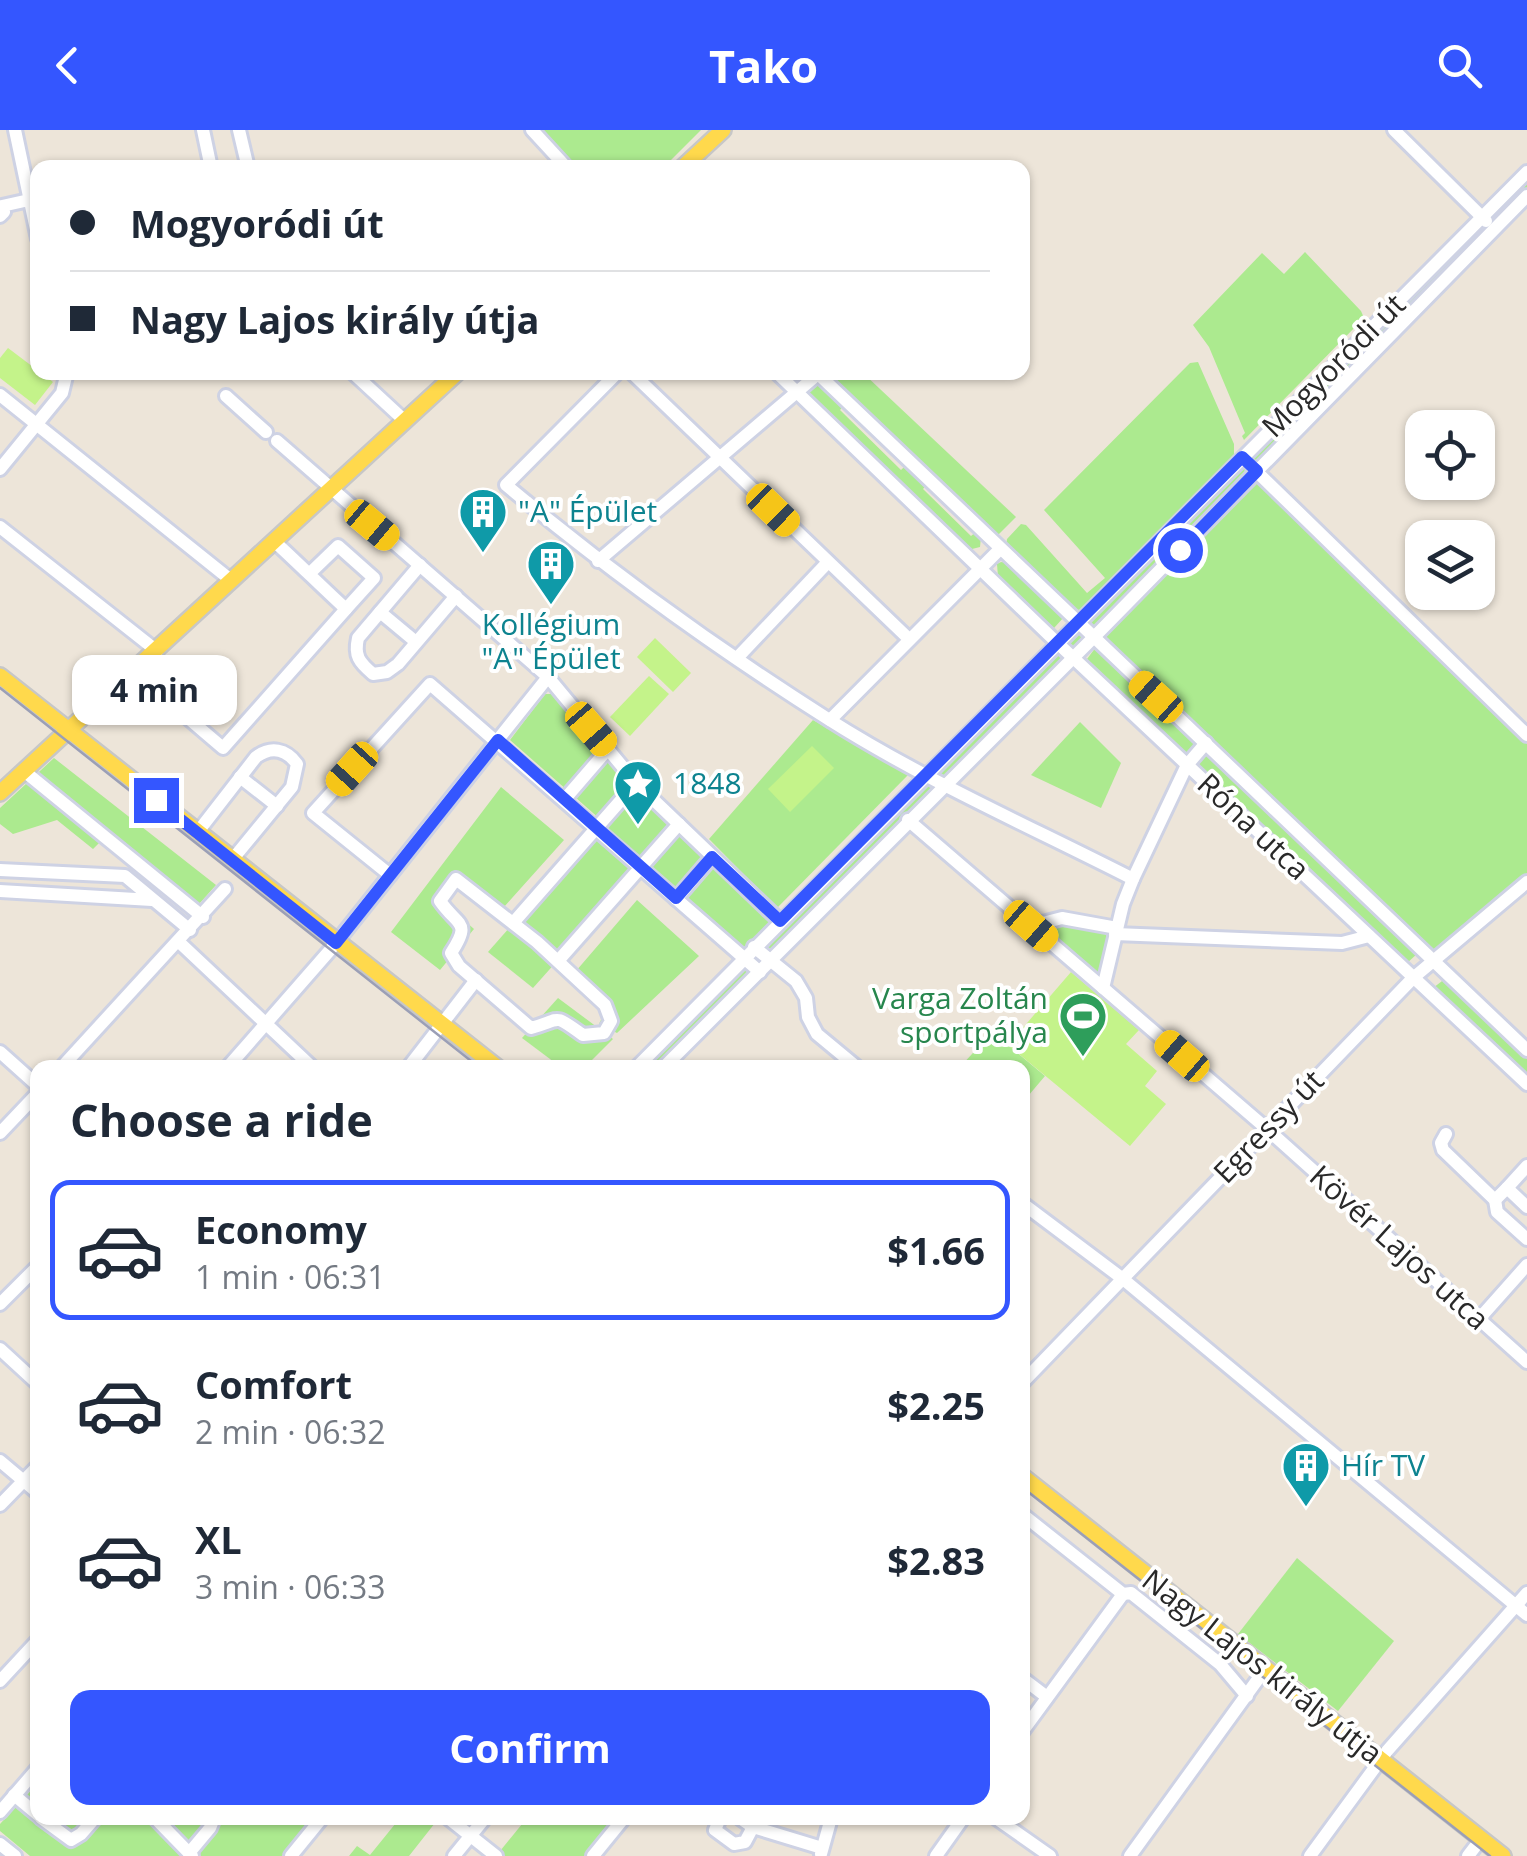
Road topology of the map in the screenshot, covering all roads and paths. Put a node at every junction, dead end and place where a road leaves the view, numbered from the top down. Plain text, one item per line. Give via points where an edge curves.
1 (15, 130) edge
2 (203, 130) edge
3 (239, 130) edge
4 (532, 130) edge
5 (723, 130) edge
6 (1394, 130) edge
7 (209, 160) edge
8 (246, 160) edge
9 (559, 160) edge
10 (691, 160) edge
11 (1527, 172) edge
12 (1527, 196) edge
13 (29, 200) junction
14 (30, 204) edge
15 (1, 206) edge
16 (1482, 217) junction
17 (1494, 230) junction
18 (65, 380) edge
19 (360, 380) edge
20 (449, 380) edge
21 (610, 380) edge
22 (639, 380) edge
23 (784, 380) edge
24 (809, 380) edge
25 (824, 380) edge
26 (796, 391) junction
27 (0, 395) edge
28 (226, 396) dead end
29 (404, 421) junction
30 (36, 424) junction
31 (1242, 457) junction
32 (718, 458) junction
33 (0, 468) edge
34 (1257, 471) junction
35 (330, 490) junction
36 (0, 527) edge
37 (275, 542) junction
38 (1000, 549) junction
39 (598, 561) junction
40 (828, 562) junction
41 (420, 565) junction
42 (980, 568) junction
43 (309, 574) junction
44 (232, 580) junction
45 (456, 596) junction
46 (346, 609) junction
47 (380, 612) junction
48 (1077, 623) junction
49 (1092, 638) junction
50 (910, 639) junction
51 (416, 642) junction
52 (1058, 642) junction
53 (156, 651) junction
54 (1074, 656) junction
55 (738, 657) junction
56 (134, 672) junction
57 (0, 676) edge
58 (548, 677) junction
59 (830, 720) junction
60 (69, 730) junction
61 (1527, 735) edge
62 (498, 740) junction
63 (1206, 743) junction
64 (608, 749) junction
65 (1187, 765) junction
66 (24, 771) junction
67 (926, 774) junction
68 (240, 777) junction
69 (636, 783) junction
70 (945, 784) junction
71 (0, 793) edge
72 (564, 800) junction
73 (277, 806) junction
74 (908, 820) junction
75 (678, 824) junction
76 (596, 828) junction
77 (197, 833) junction
78 (125, 854) junction
79 (712, 857) junction
80 (232, 860) junction
81 (640, 867) junction
82 (0, 870) edge
83 (390, 875) junction
84 (124, 876) junction
85 (1133, 879) junction
86 (1527, 882) edge
87 (226, 889) dead end
88 (0, 891) edge
89 (676, 898) junction
90 (154, 900) junction
91 (202, 916) junction
92 (780, 921) junction
93 (513, 923) junction
94 (1031, 926) junction
95 (190, 930) junction
96 (1116, 931) junction
97 (1369, 936) junction
98 (180, 942) junction
99 (336, 943) junction
100 (754, 947) junction
101 (743, 958) junction
102 (1434, 960) junction
103 (558, 961) junction
104 (770, 961) junction
105 (760, 972) junction
106 (1413, 978) junction
107 (476, 980) junction
108 (1103, 988) junction
109 (442, 1024) junction
110 (267, 1025) junction
111 (1527, 1050) edge
112 (0, 1052) edge
113 (69, 1060) edge
114 (234, 1060) edge
115 (304, 1060) edge
116 (414, 1060) edge
117 (488, 1060) edge
118 (644, 1060) edge
119 (671, 1060) edge
120 (849, 1060) edge
121 (30, 1081) edge
122 (1527, 1084) edge
123 (30, 1098) edge
124 (1268, 1128) junction
125 (0, 1133) edge
126 (1446, 1134) dead end
127 (1527, 1166) edge
128 (1506, 1188) junction
129 (1495, 1200) junction
130 (1527, 1206) edge
131 (1030, 1209) edge
132 (1527, 1239) edge
133 (1527, 1264) edge
134 (30, 1276) edge
135 (1123, 1279) junction
136 (0, 1304) edge
137 (1479, 1320) junction
138 (0, 1350) edge
139 (1527, 1362) edge
140 (1030, 1375) edge
141 (30, 1377) edge
142 (0, 1462) edge
143 (30, 1474) edge
144 (23, 1481) junction
145 (1030, 1482) edge
146 (30, 1487) edge
147 (0, 1505) edge
148 (1030, 1520) edge
149 (1527, 1593) edge
150 (1123, 1594) junction
151 (1522, 1610) edge
152 (30, 1649) edge
153 (1266, 1668) junction
154 (0, 1681) edge
155 (1030, 1684) edge
156 (1246, 1696) junction
157 (1047, 1697) junction
158 (1030, 1721) edge
159 (1381, 1758) junction
160 (30, 1777) edge
161 (14, 1795) junction
162 (30, 1808) edge
163 (0, 1812) edge
164 (50, 1825) edge
165 (59, 1825) edge
166 (89, 1825) edge
167 (162, 1825) edge
168 (211, 1825) edge
169 (316, 1825) edge
170 (457, 1825) edge
171 (478, 1825) edge
172 (618, 1825) edge
173 (716, 1825) edge
174 (750, 1825) edge
175 (830, 1825) edge
176 (958, 1825) edge
177 (1006, 1825) edge
178 (753, 1827) junction
179 (55, 1829) junction
180 (470, 1835) junction
181 (1481, 1838) junction
182 (0, 1844) edge
183 (821, 1852) edge
184 (190, 1855) edge
185 (15, 1856) edge
186 (290, 1856) edge
187 (454, 1856) edge
188 (496, 1856) edge
189 (593, 1856) edge
190 (936, 1856) edge
191 (1050, 1856) edge
192 (1130, 1856) edge
193 (1310, 1856) edge
194 (1468, 1856) edge
195 (1503, 1856) edge

1 - 13 street
2 - 7 street
3 - 8 street
4 - 9 street
5 - 10 main road
6 - 16 street
11 - 16 street, Mogyoródi út
12 - 17 street, Mogyoródi út
13 - 14 street
13 - 15 street
16 - 17 street
16 - 31 street, Mogyoródi út
17 - 34 street, Mogyoródi út
18 - 30 street
19 - 29 street
20 - 29 main road
21 - 39 street via 506,486
22 - 32 street
23 - 26 street, Róna utca
24 - 26 street
25 - 38 street, Róna utca
26 - 32 street
26 - 42 street, Róna utca
27 - 30 street
28 - 35 street
29 - 35 main road
30 - 33 street
30 - 44 street
31 - 34 street
31 - 48 street, Mogyoródi út
32 - 39 street
32 - 40 street
34 - 49 street, Mogyoródi út
34 - 61 street
35 - 37 main road
35 - 41 street
36 - 53 street
37 - 43 street
37 - 44 main road
38 - 42 street
38 - 48 street, Róna utca
39 - 55 street
40 - 50 street
40 - 55 street
41 - 45 street
41 - 47 street
42 - 50 street
42 - 52 street, Róna utca
43 - 46 street
43 - 46 street via 338,546 374,578
44 - 53 main road
45 - 51 street
45 - 58 street
46 - 56 street via 224,748
47 - 51 street
47 - 51 street via 355,651 373,674 398,664
48 - 49 street, Róna utca
48 - 52 street, Mogyoródi út
49 - 54 street, Mogyoródi út
49 - 63 street, Róna utca
50 - 59 street
52 - 54 street, Róna utca
52 - 67 street, Mogyoródi út
53 - 56 main road
54 - 65 street, Róna utca
54 - 70 street, Mogyoródi út
55 - 59 street
56 - 60 main road
57 - 60 main road
58 - 62 street
58 - 64 street
59 - 67 street
60 - 66 main road
60 - 77 main road
62 - 72 street
62 - 83 street
62 - 83 street via 430,684 313,813
63 - 65 street
63 - 102 street, Róna utca
64 - 69 street
64 - 72 street
65 - 85 street
65 - 97 street, Róna utca
66 - 71 main road
66 - 78 street
67 - 70 street
67 - 92 street, Mogyoródi út
68 - 73 street
68 - 73 street via 263,752 290,755 297,764 295,781
68 - 77 street
69 - 75 street
69 - 76 street
70 - 74 street, Mogyoródi út
70 - 85 street
72 - 76 street
73 - 80 street
74 - 94 street, Kövér Lajos utca
74 - 104 street, Mogyoródi út
75 - 79 street
75 - 81 street
76 - 81 street
76 - 93 street
77 - 80 main road
78 - 84 street via 118,868
78 - 91 street
79 - 89 street
79 - 92 street
80 - 99 main road
81 - 89 street
81 - 103 street
82 - 84 street
83 - 99 street
84 - 90 street
85 - 96 street
86 - 102 street, Egressy út
87 - 91 street
88 - 90 street
89 - 101 street
90 - 95 street
91 - 95 street
92 - 100 street, Mogyoródi út
93 - 103 street
93 - 107 street via 461,880 452,881 440,901 463,936 451,953
94 - 96 street via 1062,918
94 - 108 street, Kövér Lajos utca
95 - 98 street
96 - 97 street via 1342,943
96 - 108 street
97 - 106 street, Róna utca
98 - 110 street
98 - 113 street
99 - 109 main road
99 - 110 street
100 - 101 street, Mogyoródi út
100 - 104 street
101 - 105 street
101 - 118 street, Mogyoródi út
102 - 106 street, Egressy út
102 - 111 street, Róna utca
103 - 107 street via 608,1008 604,1033 583,1035 560,1018 531,1028
104 - 105 street, Mogyoródi út
104 - 120 street via 802,988 818,1034
105 - 119 street, Mogyoródi út
106 - 122 street, Róna utca
106 - 124 street, Egressy út
107 - 109 street
108 - 124 street, Kövér Lajos utca
109 - 116 street
109 - 117 main road
110 - 114 street
110 - 115 street
112 - 121 street
123 - 125 street
124 - 135 street, Egressy út
124 - 137 street, Kövér Lajos utca
126 - 129 street via 1443,1150
127 - 128 street
128 - 129 street
128 - 130 street
129 - 132 street via 1497,1212
131 - 135 street
133 - 137 street
134 - 136 street
135 - 140 street, Egressy út
135 - 151 street
137 - 139 street, Kövér Lajos utca
138 - 141 street
142 - 144 street
143 - 144 street
144 - 146 street
144 - 147 street
145 - 153 main road, Nagy Lajos király útja
148 - 150 street, Nagy Lajos király útja
149 - 151 street
150 - 156 street, Nagy Lajos király útja via 1131,1592 1220,1664
150 - 157 street
151 - 159 street
152 - 154 street
153 - 156 street
153 - 159 main road, Nagy Lajos király útja
155 - 157 street
156 - 192 street
157 - 158 street
159 - 181 main road, Nagy Lajos király útja
159 - 193 street
160 - 161 street
161 - 162 street
161 - 163 street
164 - 179 street
165 - 179 street
166 - 179 street via 76,1839
167 - 184 street
168 - 184 street
169 - 186 street
170 - 180 street
171 - 180 street
172 - 189 street
173 - 178 street via 714,1830 734,1844 745,1842
174 - 178 street
175 - 183 street
176 - 190 street
177 - 191 street
178 - 183 street
180 - 187 street
180 - 188 street
181 - 194 street
181 - 195 main road, Nagy Lajos király útja
182 - 185 street

